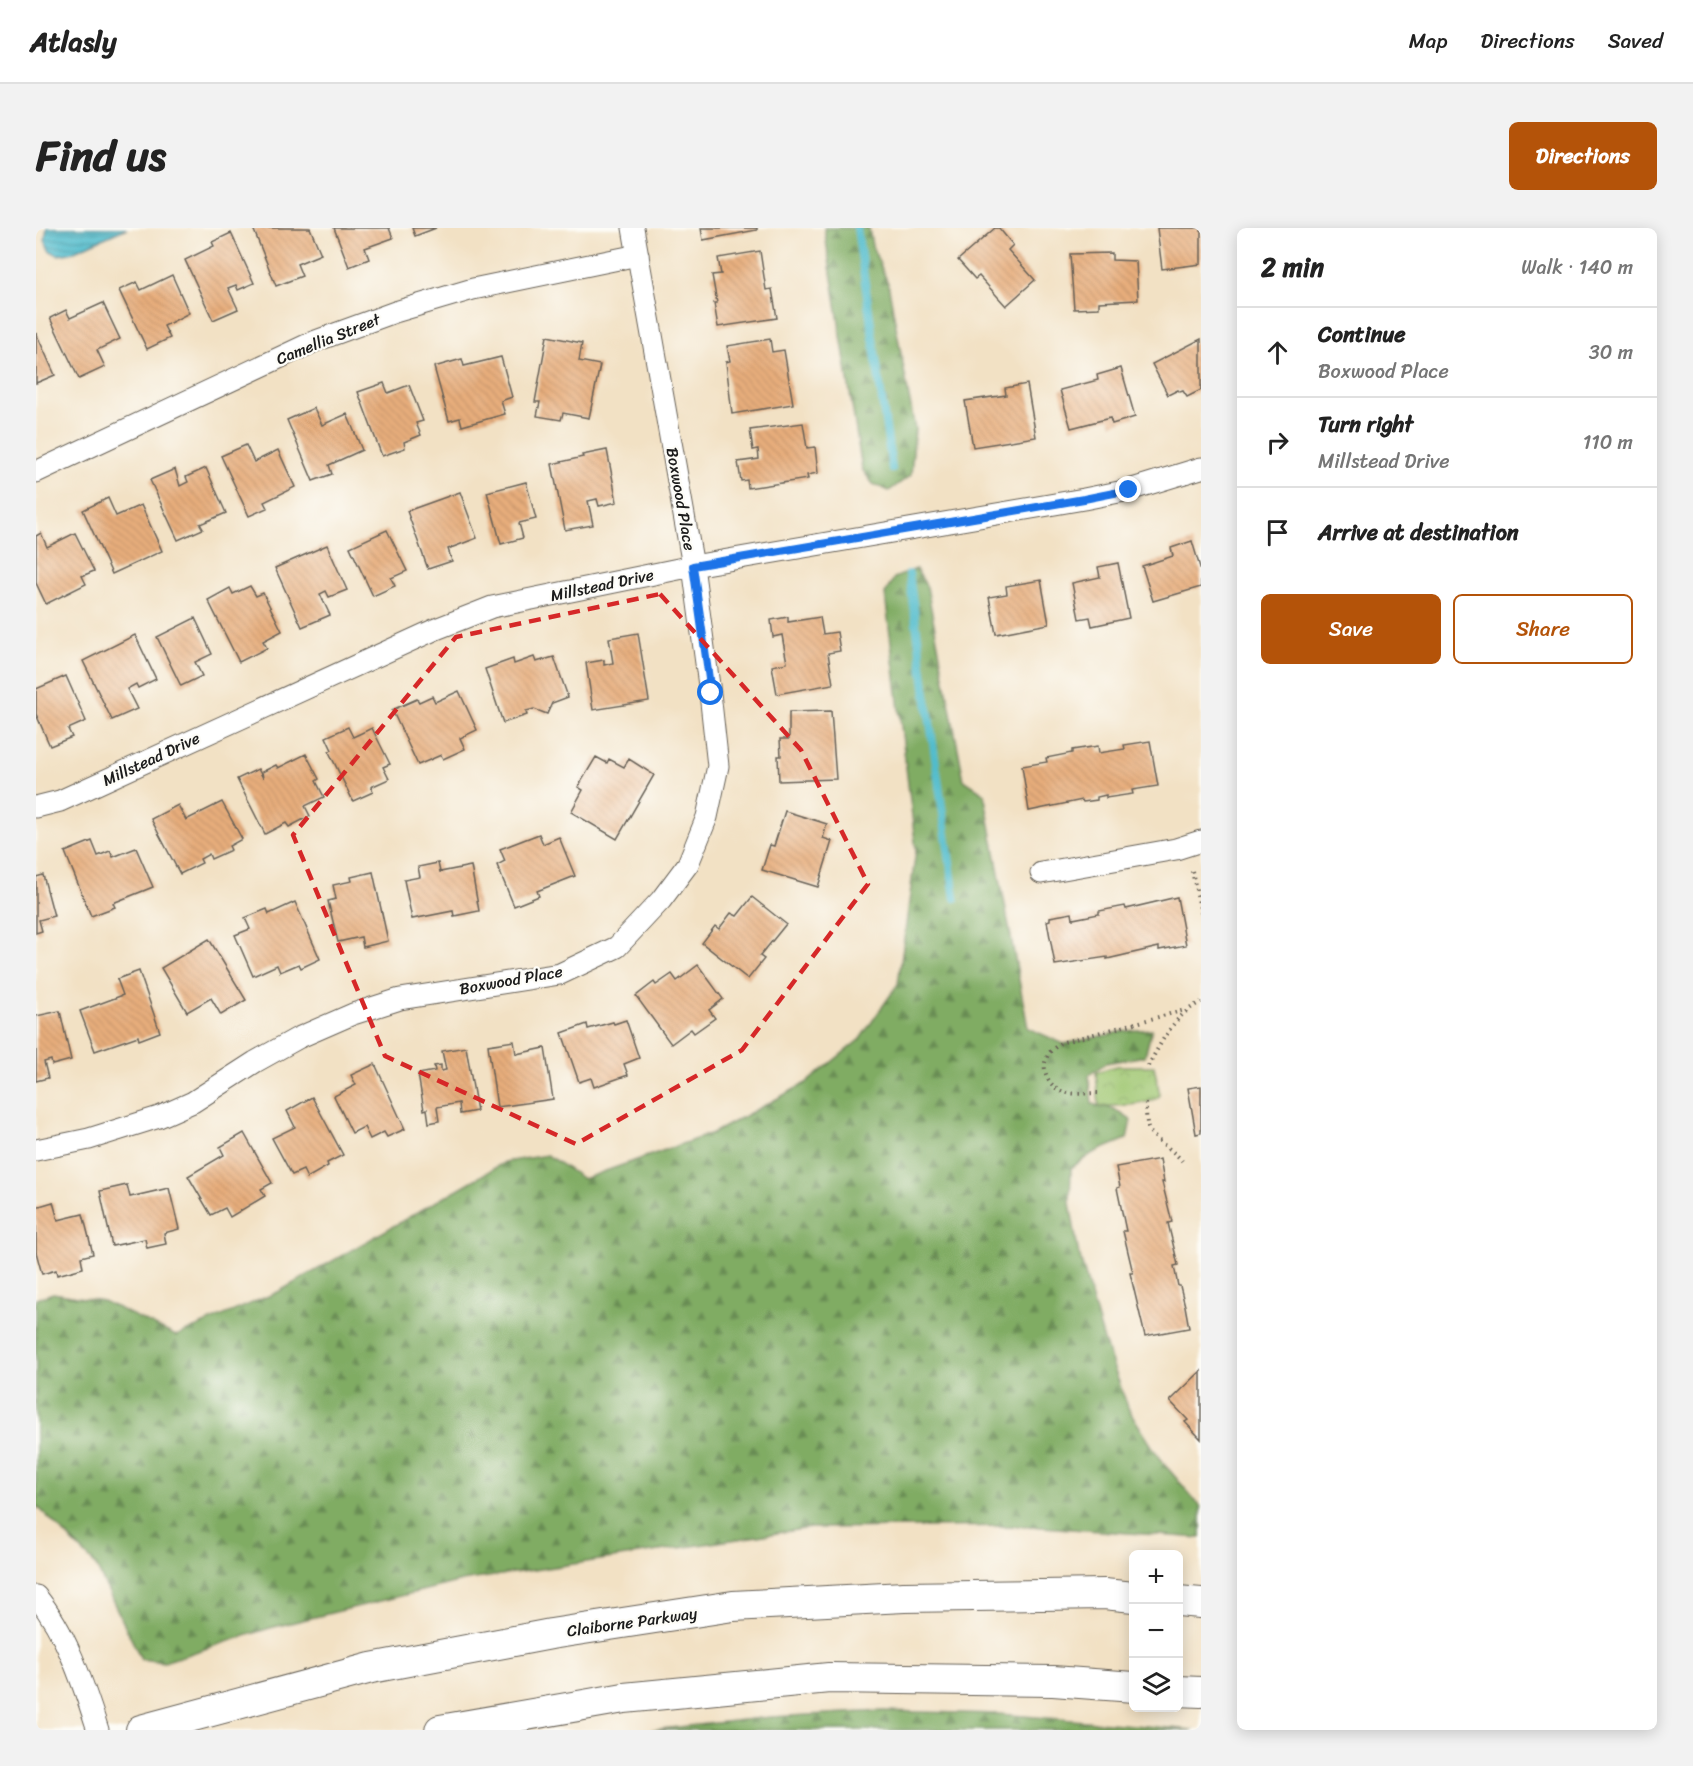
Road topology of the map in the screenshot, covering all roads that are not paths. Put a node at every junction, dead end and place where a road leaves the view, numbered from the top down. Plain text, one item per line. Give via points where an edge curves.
1 (633, 228) edge
2 (638, 255) junction
3 (1201, 468) edge
4 (36, 472) edge
5 (693, 566) junction
6 (36, 807) edge
7 (1201, 842) edge
8 (1041, 873) dead end
9 (36, 1150) edge
10 (36, 1596) edge
11 (1129, 1596) edge
12 (1183, 1601) edge
13 (1201, 1603) edge
14 (1129, 1687) edge
15 (1183, 1690) edge
16 (1201, 1692) edge
17 (98, 1730) edge
18 (141, 1730) edge
19 (440, 1730) edge

1 - 2 street, Boxwood Place
2 - 4 street, Camellia Street via 473,289 395,312 313,342
2 - 5 street, Boxwood Place
3 - 5 street, Millstead Drive via 1084,499
5 - 6 street, Millstead Drive via 492,607 60,801
5 - 9 street, Boxwood Place via 718,766 707,817 688,864 617,947 560,974 400,999 353,1014 298,1038 193,1102 159,1117 89,1139
7 - 8 street
10 - 17 street via 67,1645
11 - 18 main road, Claiborne Parkway via 904,1597 733,1606 551,1634 371,1668
12 - 13 main road
14 - 19 main road via 1053,1681 829,1678 624,1698
15 - 16 main road

